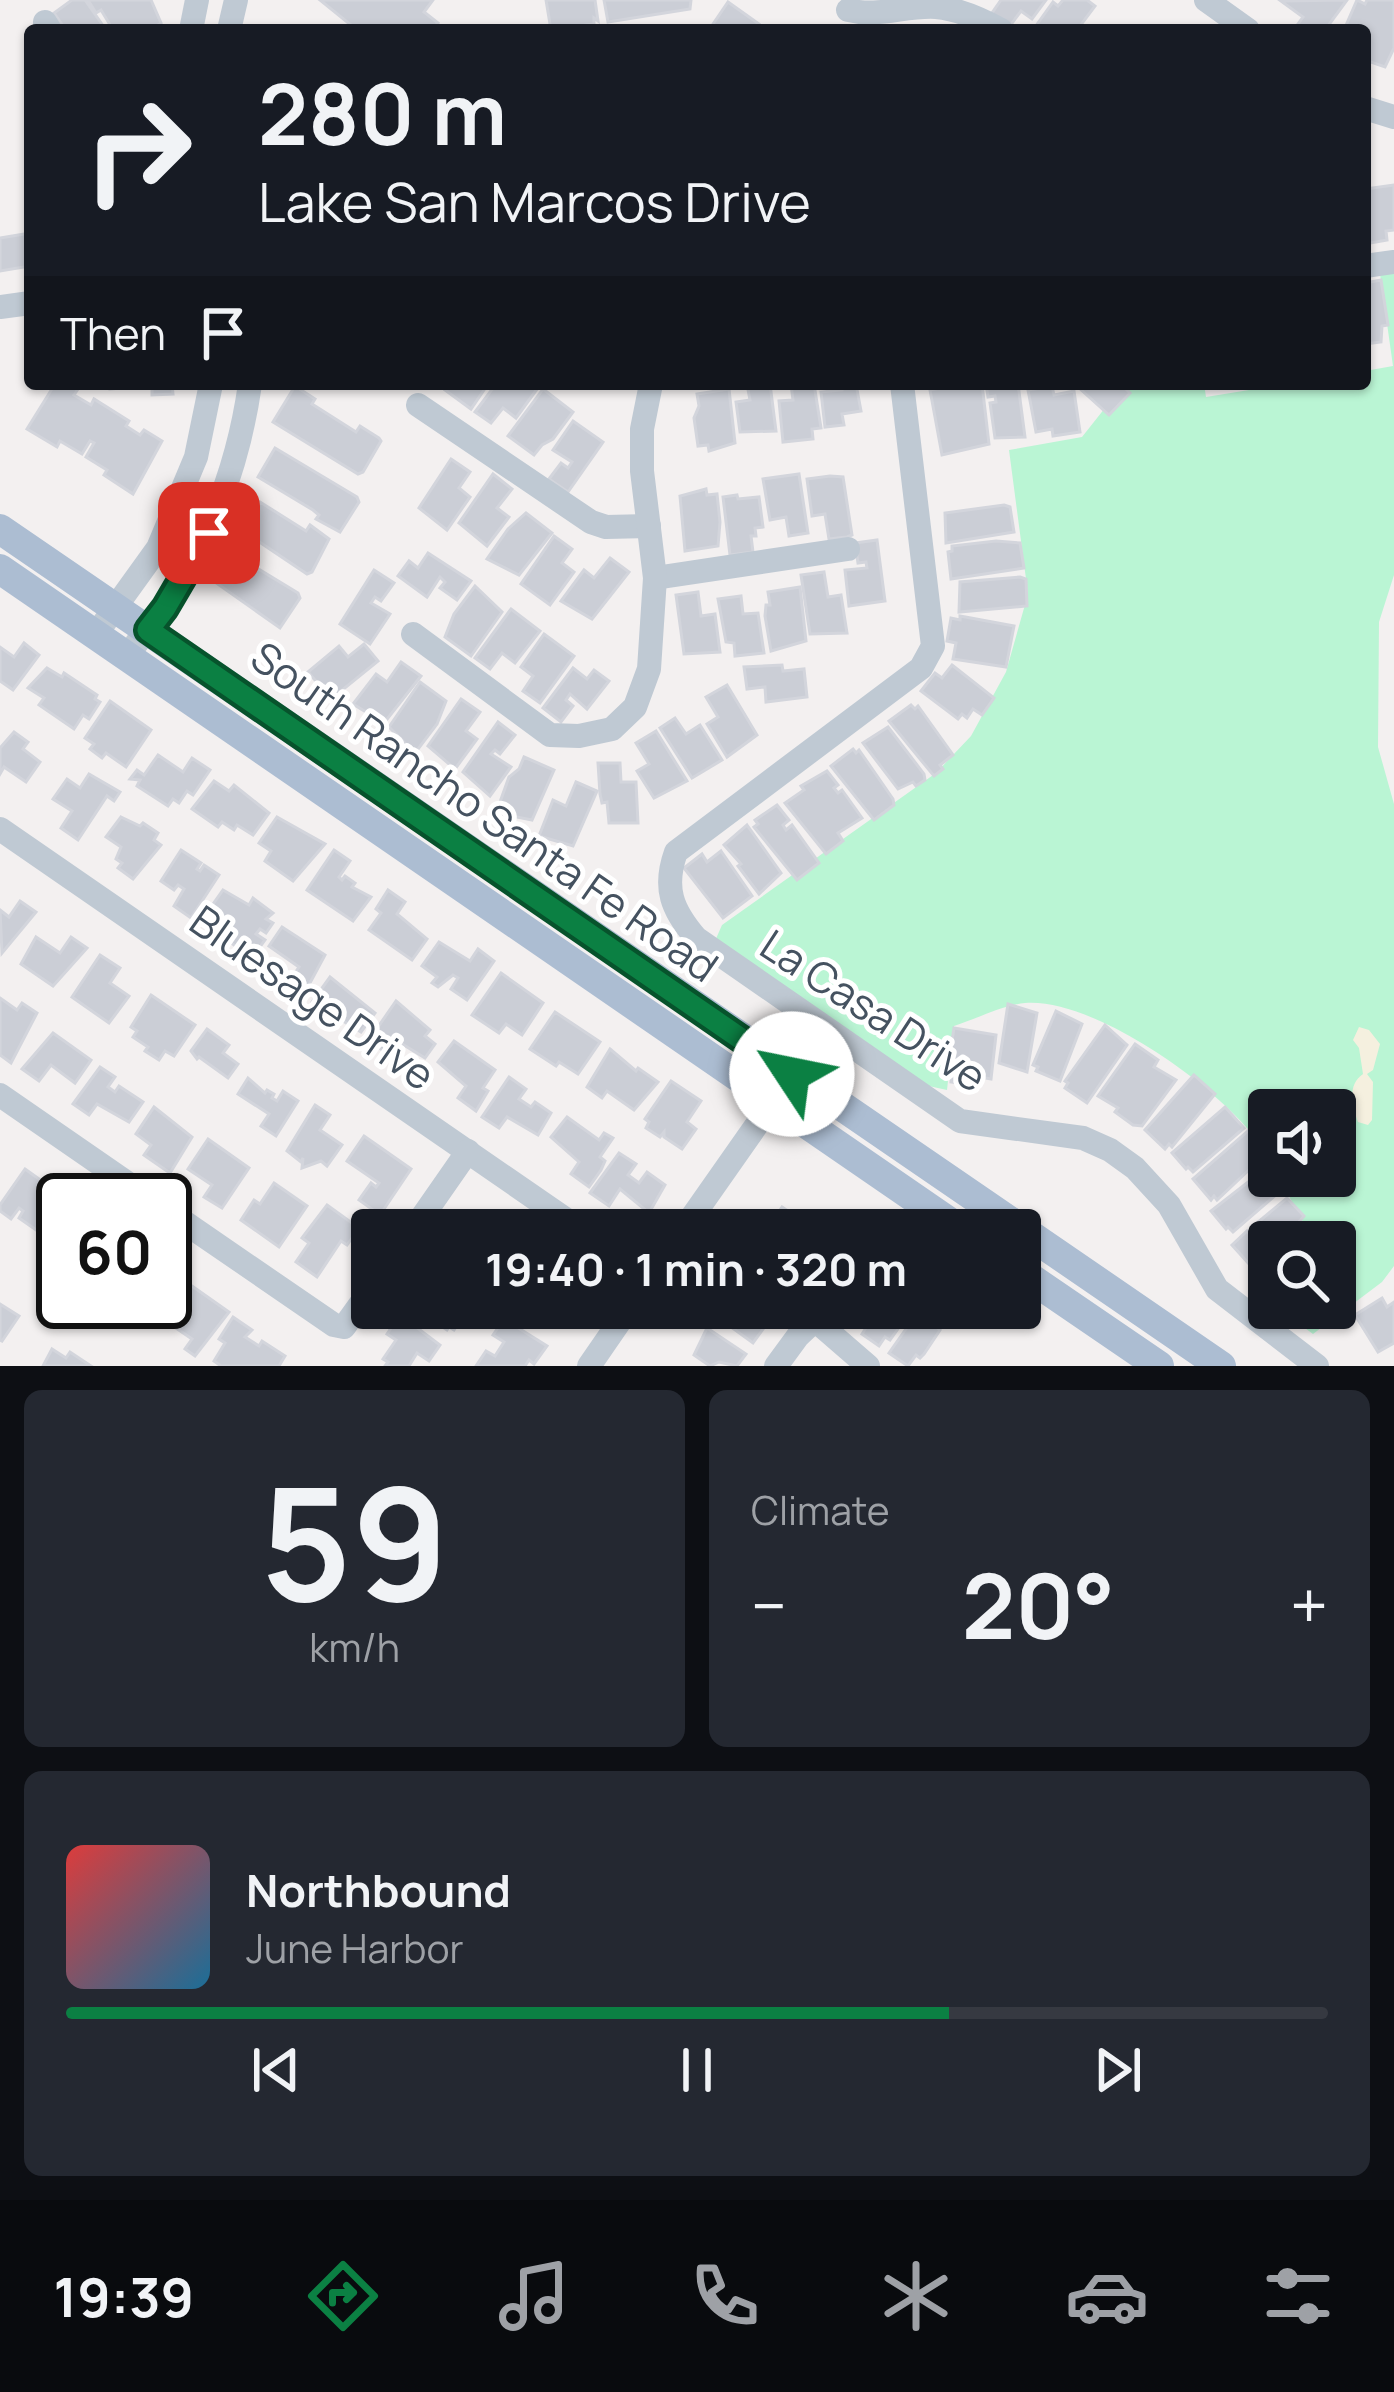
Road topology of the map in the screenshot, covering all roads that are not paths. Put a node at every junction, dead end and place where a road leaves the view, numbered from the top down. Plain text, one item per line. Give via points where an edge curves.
1 (1206, 0) edge
2 (845, 13) edge
3 (989, 24) edge
4 (1240, 24) edge
5 (210, 390) edge
6 (249, 390) edge
7 (650, 390) edge
8 (903, 390) edge
9 (418, 405) dead end
10 (649, 526) junction
11 (0, 529) edge
12 (848, 549) dead end
13 (0, 569) edge
14 (655, 578) junction
15 (115, 607) junction
16 (148, 630) junction
17 (413, 634) dead end
18 (96, 635) junction
19 (127, 656) junction
20 (0, 829) edge
21 (792, 1074) junction
22 (0, 1095) edge
23 (773, 1101) junction
24 (468, 1151) junction
25 (113, 1173) edge
26 (427, 1209) edge
27 (551, 1209) edge
28 (698, 1209) edge
29 (930, 1209) edge
30 (192, 1228) edge
31 (1041, 1285) edge
32 (351, 1318) edge
33 (615, 1329) edge
34 (802, 1329) edge
35 (826, 1329) edge
36 (589, 1366) edge
37 (776, 1366) edge
38 (868, 1366) edge
39 (1159, 1366) edge
40 (1221, 1366) edge
41 (1317, 1366) edge

1 - 4 street
2 - 3 street via 935,7
5 - 15 street via 196,458 158,548
6 - 16 street via 222,504
7 - 10 street via 642,429
8 - 41 street, La Casa Drive via 933,646 921,668 676,852 669,897 696,938 960,1121 1084,1138 1135,1168 1169,1205 1217,1289
9 - 10 street via 591,522
10 - 14 street
11 - 15 main road, South Rancho Santa Fe Road
12 - 14 street
13 - 18 main road, South Rancho Santa Fe Road
14 - 17 street via 649,669 635,707 612,729 550,735
15 - 16 main road, South Rancho Santa Fe Road
15 - 18 street
16 - 19 street
16 - 21 main road, South Rancho Santa Fe Road
18 - 19 main road, South Rancho Santa Fe Road
19 - 23 main road, South Rancho Santa Fe Road
20 - 24 street, Bluesage Drive
21 - 23 street
21 - 40 main road, South Rancho Santa Fe Road
22 - 25 street
23 - 28 street
23 - 29 main road, South Rancho Santa Fe Road
24 - 26 street
24 - 27 street, Bluesage Drive
30 - 32 street via 334,1325 344,1328
31 - 39 main road
33 - 36 street
34 - 37 street
35 - 38 street

